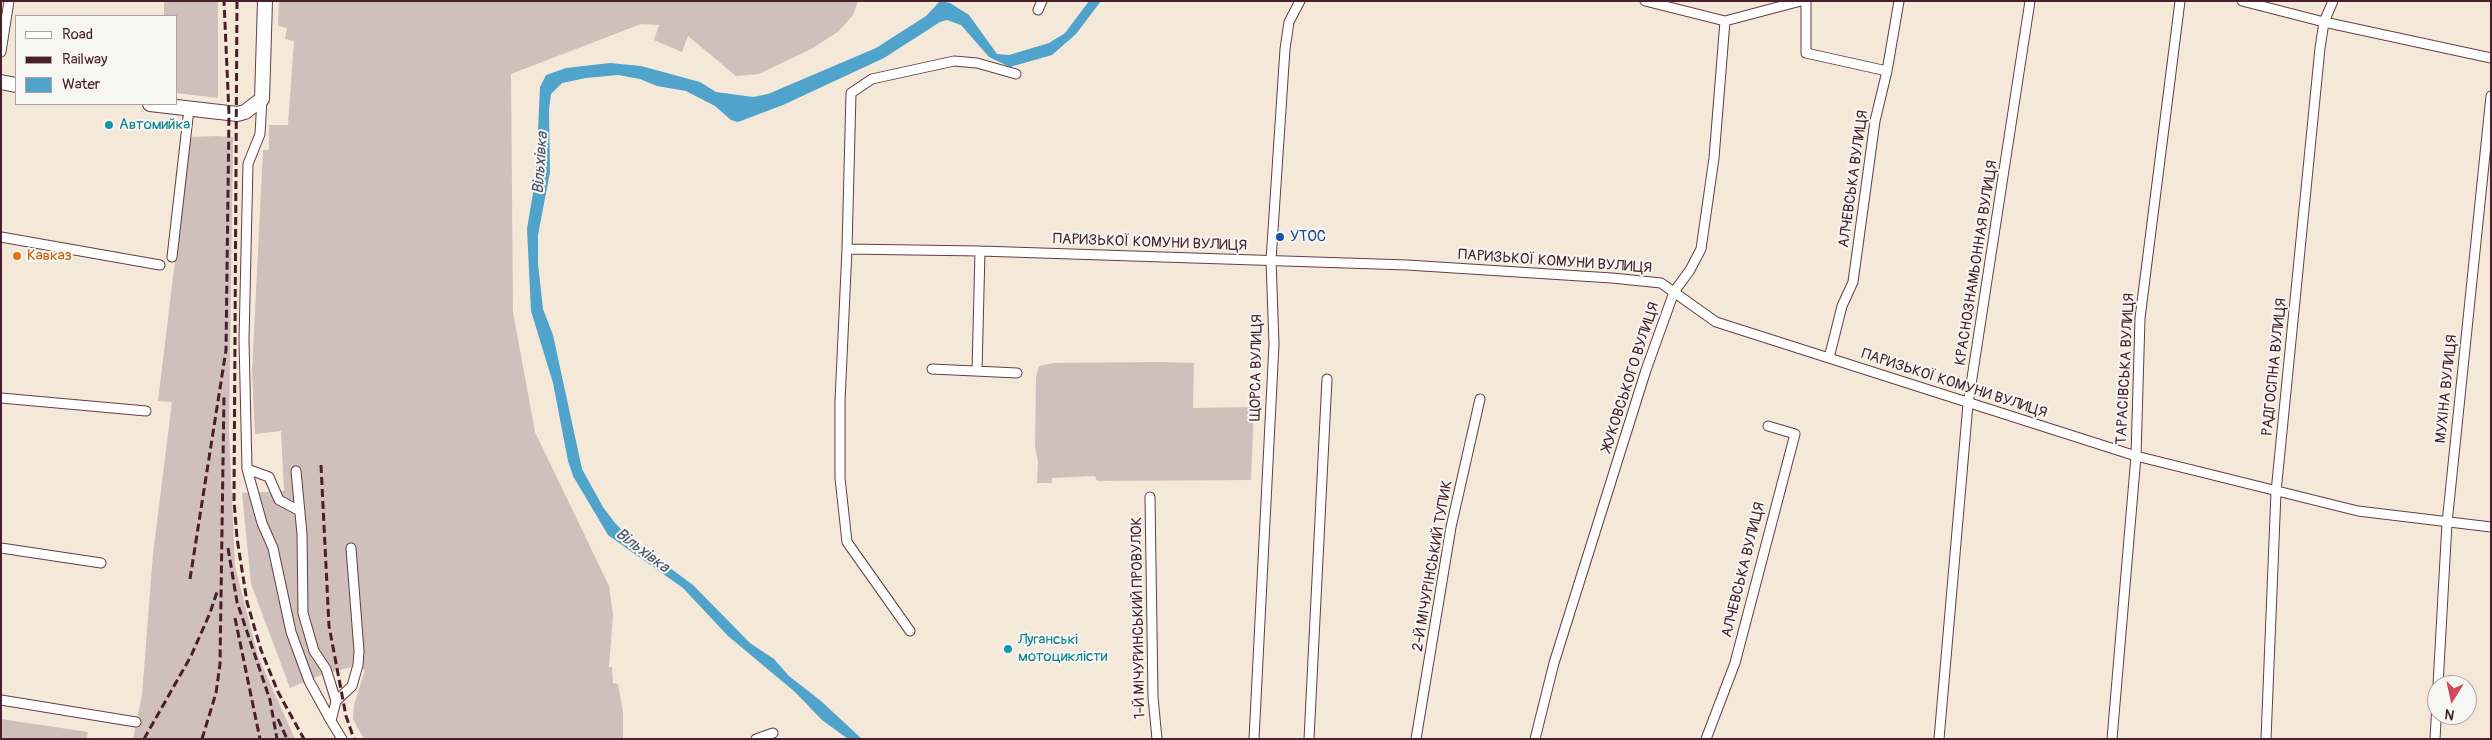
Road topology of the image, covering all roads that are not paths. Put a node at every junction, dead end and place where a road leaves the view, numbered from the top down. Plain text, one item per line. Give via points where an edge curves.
1 (9, 1) edge
2 (265, 1) edge
3 (1300, 1) edge
4 (1645, 1) edge
5 (1801, 1) edge
6 (1806, 1) edge
7 (1898, 1) edge
8 (2030, 1) edge
9 (2180, 1) edge
10 (2242, 1) edge
11 (2333, 1) edge
12 (1725, 21) junction
13 (2324, 22) junction
14 (1, 52) edge
15 (2491, 58) edge
16 (1888, 72) junction
17 (1016, 74) dead end
18 (1, 82) edge
19 (15, 85) edge
20 (2491, 96) edge
21 (262, 99) junction
22 (158, 105) edge
23 (190, 109) junction
24 (1, 237) edge
25 (847, 249) junction
26 (980, 251) junction
27 (172, 257) dead end
28 (1271, 260) junction
29 (160, 265) dead end
30 (1674, 292) junction
31 (1829, 358) junction
32 (932, 369) dead end
33 (976, 371) junction
34 (1017, 373) dead end
35 (1327, 379) dead end
36 (1, 398) edge
37 (1480, 399) dead end
38 (1968, 404) junction
39 (146, 411) dead end
40 (1768, 426) dead end
41 (2136, 456) junction
42 (247, 469) junction
43 (296, 471) dead end
44 (2276, 492) junction
45 (1150, 497) dead end
46 (300, 511) junction
47 (2447, 523) junction
48 (2491, 527) edge
49 (1, 548) edge
50 (351, 548) dead end
51 (101, 563) dead end
52 (910, 631) dead end
53 (2439, 675) edge
54 (1, 700) edge
55 (336, 701) junction
56 (331, 721) junction
57 (136, 722) dead end
58 (2436, 725) edge
59 (774, 733) dead end
60 (342, 739) edge
61 (756, 739) edge
62 (1157, 739) edge
63 (1254, 739) edge
64 (1309, 739) edge
65 (1416, 739) edge
66 (1535, 739) edge
67 (1706, 739) edge
68 (1939, 739) edge
69 (2112, 739) edge
70 (2266, 739) edge
71 (2435, 739) edge

1 - 14 street
2 - 21 main road
3 - 28 street, ЩОРСА ВУЛИЦЯ via 1290,22 1285,49
4 - 12 street
5 - 12 street
6 - 16 street via 1806,53
7 - 16 street, АЛЧЕВСЬКА ВУЛИЦЯ
8 - 38 street, КРАСНОЗНАМЬОННАЯ ВУЛИЦЯ
9 - 41 street, ТАРАСІВСЬКА ВУЛИЦЯ via 2140,318
10 - 13 street
11 - 13 street, РАДГОСПНА ВУЛИЦЯ
12 - 30 street, ЖУКОВСЬКОГО ВУЛИЦЯ via 1714,158 1701,249
13 - 15 street
13 - 44 street, РАДГОСПНА ВУЛИЦЯ
16 - 31 street, АЛЧЕВСЬКА ВУЛИЦЯ via 1875,121 1853,282 1842,306
17 - 25 street via 977,63 954,61 872,79 851,93
18 - 19 main road
20 - 47 street, МУХІНА ВУЛИЦЯ
21 - 23 main road via 237,114
21 - 42 street via 260,134 248,164 244,340
22 - 23 main road
23 - 27 street
24 - 29 street
25 - 26 street, ПАРИЗЬКОЇ КОМУНИ ВУЛИЦЯ
25 - 52 street via 840,478 847,542
26 - 28 street, ПАРИЗЬКОЇ КОМУНИ ВУЛИЦЯ
26 - 33 street
28 - 30 street, ПАРИЗЬКОЇ КОМУНИ ВУЛИЦЯ via 1612,278 1660,283
28 - 63 street, ЩОРСА ВУЛИЦЯ via 1274,344
30 - 31 street, ПАРИЗЬКОЇ КОМУНИ ВУЛИЦЯ via 1716,322
30 - 66 street, ЖУКОВСЬКОГО ВУЛИЦЯ via 1646,370 1560,645
31 - 38 street, ПАРИЗЬКОЇ КОМУНИ ВУЛИЦЯ
32 - 33 street
33 - 34 street
35 - 64 street
36 - 39 street
37 - 65 street, 2-Й МІЧУРІНСЬКИЙ ТУПИК via 1452,527
38 - 41 street, ПАРИЗЬКОЇ КОМУНИ ВУЛИЦЯ
38 - 68 street, КРАСНОЗНАМЬОННАЯ ВУЛИЦЯ
40 - 67 street, АЛЧЕВСЬКА ВУЛИЦЯ via 1795,434 1735,663
41 - 44 street, ПАРИЗЬКОЇ КОМУНИ ВУЛИЦЯ
41 - 69 street, ТАРАСІВСЬКА ВУЛИЦЯ
42 - 46 street via 269,477 279,500
42 - 56 street via 262,523 273,548 291,632 309,681
43 - 46 street
44 - 47 street, ПАРИЗЬКОЇ КОМУНИ ВУЛИЦЯ via 2358,511
44 - 70 street, РАДГОСПНА ВУЛИЦЯ
45 - 62 street, 1-Й МІЧУРИНСЬКИЙ ПРОВУЛОК via 1153,697
46 - 55 street via 303,613 314,652 326,668
47 - 48 street, ПАРИЗЬКОЇ КОМУНИ ВУЛИЦЯ
47 - 53 street, МУХІНА ВУЛИЦЯ
49 - 51 street
50 - 55 street via 358,666 352,686
54 - 57 street
55 - 56 street
56 - 60 street
58 - 71 street
59 - 61 street

